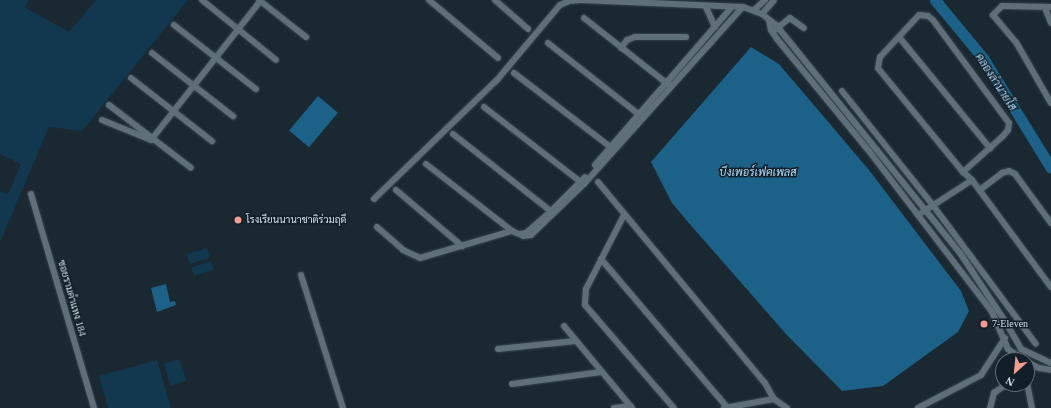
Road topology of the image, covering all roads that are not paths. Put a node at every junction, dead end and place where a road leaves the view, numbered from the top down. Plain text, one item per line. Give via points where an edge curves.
1 (202, 0) edge
2 (260, 0) edge
3 (429, 0) edge
4 (495, 0) edge
5 (569, 0) edge
6 (581, 0) edge
7 (765, 0) edge
8 (774, 0) edge
9 (706, 7) junction
10 (743, 7) junction
11 (731, 8) junction
12 (1048, 8) edge
13 (754, 10) junction
14 (762, 14) junction
15 (584, 18) dead end
16 (769, 20) junction
17 (1051, 23) edge
18 (174, 24) dead end
19 (715, 26) junction
20 (778, 27) junction
21 (804, 28) dead end
22 (528, 29) dead end
23 (238, 30) junction
24 (773, 32) junction
25 (306, 37) dead end
26 (686, 37) dead end
27 (899, 37) junction
28 (548, 43) dead end
29 (622, 48) junction
30 (152, 53) dead end
31 (216, 58) junction
32 (498, 58) dead end
33 (276, 60) dead end
34 (514, 73) dead end
35 (131, 78) dead end
36 (669, 85) junction
37 (194, 86) junction
38 (256, 89) dead end
39 (842, 91) dead end
40 (830, 92) junction
41 (824, 97) junction
42 (1051, 103) edge
43 (109, 105) dead end
44 (484, 107) dead end
45 (173, 111) junction
46 (233, 116) dead end
47 (641, 117) junction
48 (102, 120) dead end
49 (453, 134) dead end
50 (152, 138) junction
51 (212, 141) dead end
52 (990, 148) junction
53 (613, 149) junction
54 (426, 164) dead end
55 (191, 168) dead end
56 (963, 172) junction
57 (972, 180) junction
58 (598, 182) dead end
59 (582, 183) junction
60 (981, 189) junction
61 (396, 190) dead end
62 (31, 194) dead end
63 (374, 199) dead end
64 (932, 204) junction
65 (553, 213) junction
66 (921, 213) junction
67 (624, 215) junction
68 (1051, 224) edge
69 (377, 227) dead end
70 (512, 231) junction
71 (462, 246) junction
72 (600, 259) junction
73 (301, 275) dead end
74 (1051, 287) edge
75 (564, 326) dead end
76 (1010, 333) junction
77 (576, 340) junction
78 (1004, 340) junction
79 (1036, 344) dead end
80 (498, 349) dead end
81 (1013, 352) edge
82 (1051, 363) edge
83 (1035, 366) edge
84 (1051, 370) edge
85 (601, 372) junction
86 (512, 384) dead end
87 (995, 392) edge
88 (1029, 392) edge
89 (774, 399) junction
90 (632, 407) edge
91 (94, 408) edge
92 (343, 408) edge
93 (614, 408) edge
94 (674, 408) edge
95 (724, 408) edge
96 (728, 408) edge
97 (787, 408) edge
98 (918, 408) edge
99 (990, 408) edge
100 (1032, 408) edge

1 - 23 street
2 - 23 street
2 - 25 street
3 - 32 street
4 - 22 street
5 - 6 street
5 - 63 street via 555,10 497,80
6 - 9 street
7 - 13 street
8 - 14 street
9 - 11 street
9 - 19 street
10 - 11 street
10 - 13 street
10 - 36 street
11 - 19 street
12 - 17 street
12 - 42 street via 1002,6 993,15 1016,42
13 - 14 street
14 - 16 street
15 - 29 street
16 - 20 street
16 - 24 street
18 - 31 street
19 - 36 street
20 - 21 street via 790,18
20 - 24 street
20 - 40 street
23 - 31 street
23 - 33 street
24 - 41 street
26 - 29 street via 635,37 627,40
27 - 52 street
27 - 52 street via 919,15 928,16 933,20 1009,123 1008,130
27 - 56 street via 880,57 878,68
28 - 47 street
29 - 36 street
30 - 37 street
31 - 37 street
31 - 38 street
34 - 53 street
35 - 45 street
36 - 47 street
37 - 45 street
37 - 46 street
39 - 64 street
40 - 41 street
40 - 66 street
41 - 66 street
43 - 50 street
44 - 59 street
45 - 50 street
45 - 51 street
47 - 53 street
48 - 50 street via 151,140
49 - 65 street
50 - 55 street
52 - 56 street
53 - 59 street
54 - 70 street
56 - 57 street
57 - 60 street
57 - 64 street
58 - 67 street
59 - 65 street
60 - 68 street via 1002,173 1009,171 1015,174
60 - 74 street
61 - 71 street
62 - 91 street, ซอยรามคำแหง 184
64 - 66 street
64 - 79 street
65 - 70 street via 531,235
66 - 76 street via 960,253
66 - 78 street via 992,312
67 - 72 street
67 - 89 street via 766,383
69 - 71 street via 403,250 420,258
70 - 71 street
72 - 94 street via 586,289 585,305
72 - 96 street
73 - 92 street
75 - 77 street
76 - 78 street
76 - 82 street via 1021,349 1044,362
77 - 80 street
77 - 85 street
78 - 81 street
78 - 98 street via 981,375
83 - 84 street
85 - 86 street
85 - 90 street
87 - 99 street
88 - 100 street
89 - 96 street
89 - 97 street
90 - 93 street
95 - 96 street

